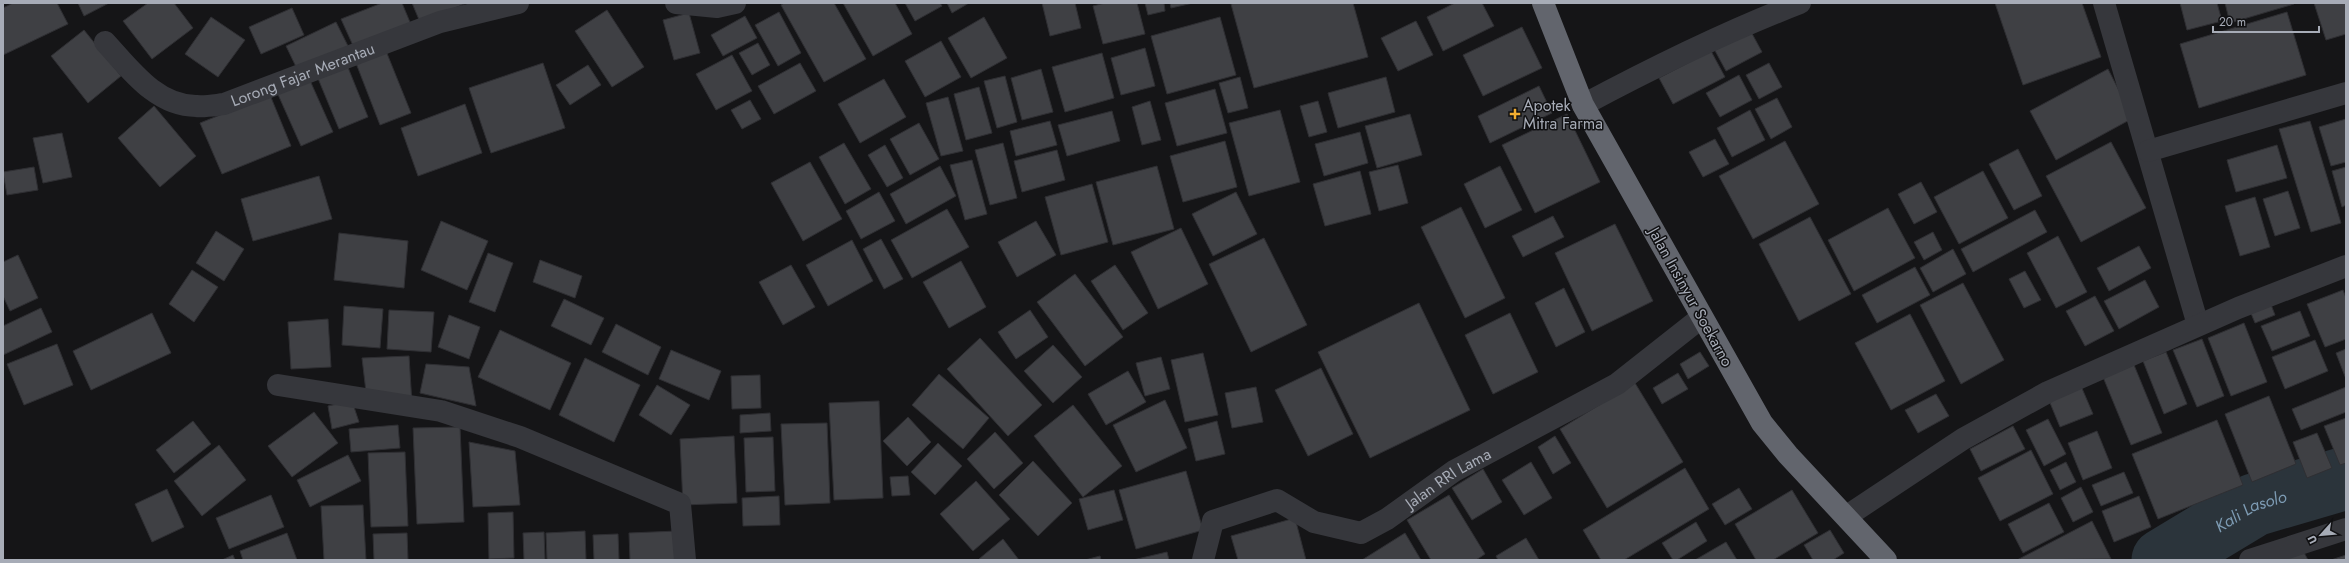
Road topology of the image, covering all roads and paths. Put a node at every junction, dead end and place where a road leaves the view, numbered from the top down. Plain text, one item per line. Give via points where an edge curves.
1 (518, 3) edge
2 (676, 3) edge
3 (735, 3) edge
4 (1543, 3) edge
5 (1800, 3) edge
6 (2104, 3) edge
7 (105, 42) dead end
8 (2346, 93) edge
9 (1583, 105) junction
10 (2148, 151) junction
11 (2346, 266) edge
12 (1702, 317) junction
13 (2198, 325) junction
14 (278, 385) dead end
15 (1847, 516) junction
16 (2346, 529) edge
17 (686, 560) edge
18 (1203, 560) edge
19 (1886, 560) edge
20 (2250, 560) edge

1 - 7 street, Lorong Fajar Merantau via 440,22 224,104 195,106 167,100 146,86
2 - 3 street via 717,7
4 - 9 highway, Jalan Insinyur Soekarno
5 - 9 street via 1740,26 1678,55
6 - 10 street
8 - 10 street
9 - 12 highway, Jalan Insinyur Soekarno
10 - 13 street
11 - 13 street
12 - 15 highway, Jalan Insinyur Soekarno via 1762,423 1788,455
12 - 18 street, Jalan RRI Lama via 1617,384 1454,471 1387,519 1361,533 1314,522 1277,500 1213,521
13 - 15 street via 2048,392 1963,439
14 - 17 street via 441,411 520,437 680,504
15 - 19 highway, Jalan Insinyur Soekarno
16 - 20 street

